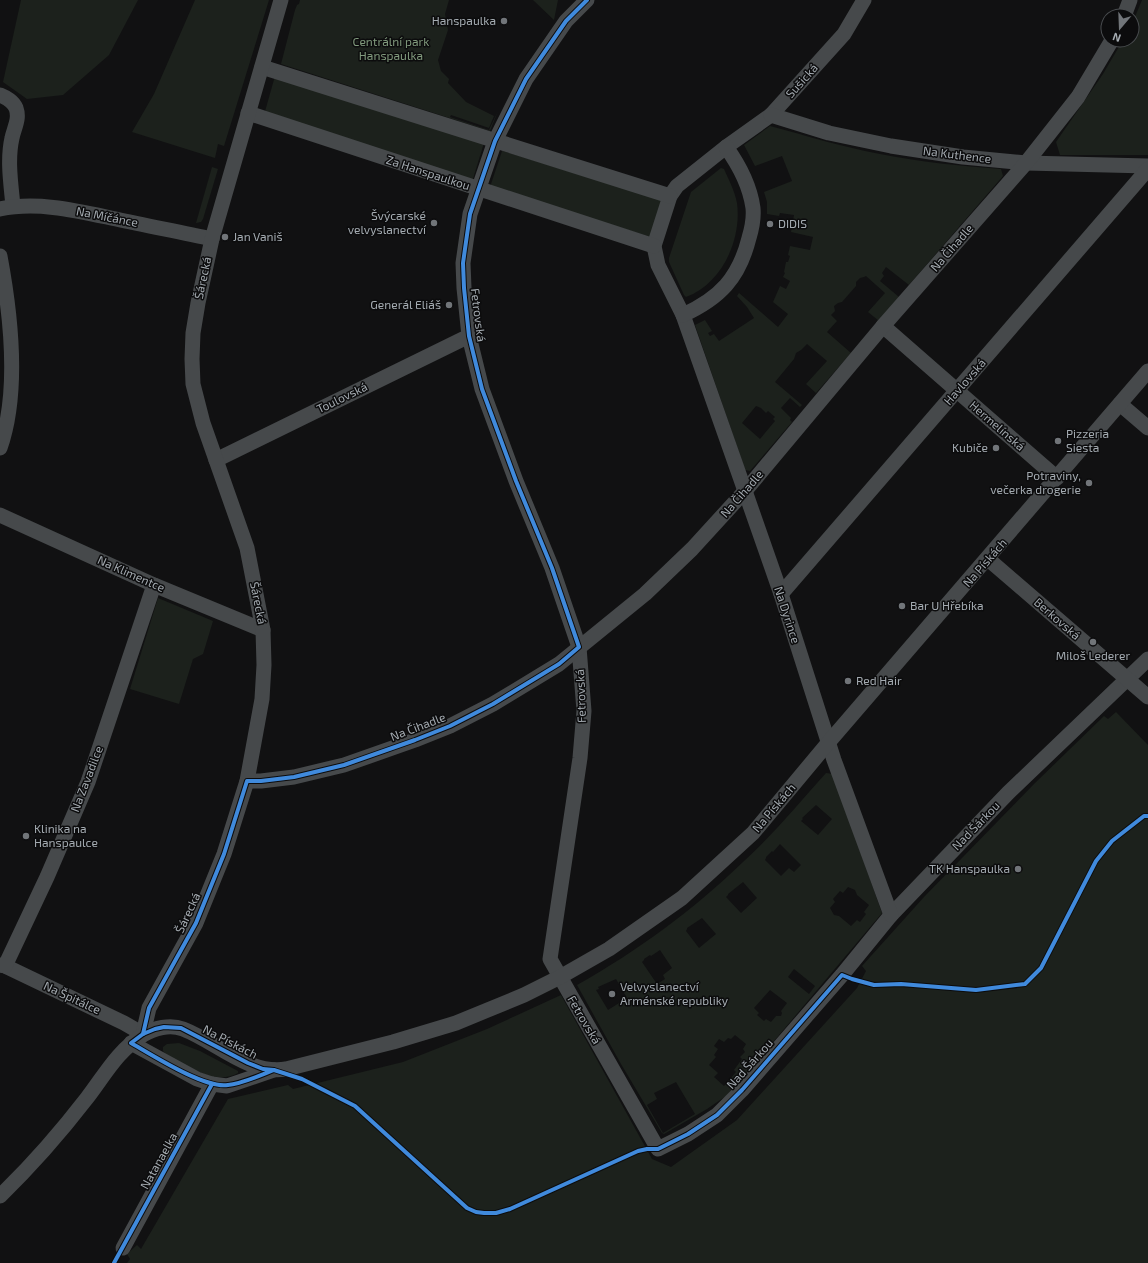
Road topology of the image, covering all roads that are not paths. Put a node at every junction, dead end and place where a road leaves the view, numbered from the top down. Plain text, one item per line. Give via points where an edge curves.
1 (281, 0) edge
2 (587, 0) edge
3 (864, 0) edge
4 (1107, 48) edge
5 (262, 67) junction
6 (0, 95) edge
7 (248, 113) junction
8 (771, 115) junction
9 (495, 141) junction
10 (726, 147) junction
11 (1026, 163) junction
12 (1148, 167) edge
13 (479, 190) junction
14 (670, 196) junction
15 (7, 207) edge
16 (212, 239) junction
17 (654, 246) junction
18 (0, 256) edge
19 (683, 315) junction
20 (884, 326) junction
21 (469, 336) junction
22 (1148, 371) edge
23 (957, 391) junction
24 (1120, 404) junction
25 (1148, 428) edge
26 (0, 448) edge
27 (216, 460) junction
28 (1058, 478) junction
29 (745, 492) junction
30 (0, 515) edge
31 (988, 559) junction
32 (154, 585) junction
33 (781, 594) junction
34 (263, 630) junction
35 (580, 647) junction
36 (1148, 659) edge
37 (1126, 679) junction
38 (1148, 697) edge
39 (828, 743) junction
40 (247, 781) junction
41 (891, 915) junction
42 (2, 966) edge
43 (560, 977) junction
44 (143, 1034) junction
45 (131, 1043) junction
46 (274, 1070) junction
47 (212, 1084) junction
48 (658, 1149) joint
49 (0, 1196) edge
50 (123, 1248) dead end

1 - 5 street, Šárecká
2 - 9 street, Fetrovská via 566,21 526,79
3 - 8 street, Sušická via 844,34
4 - 11 street, Na Čihadle via 1078,97
5 - 7 street, Šárecká
5 - 9 street
6 - 15 street via 9,98 16,108 18,119 9,160
7 - 13 street, Za Hanspaulkou
7 - 16 street, Šárecká
8 - 10 street, Sušická
8 - 11 street, Na Kuthence via 829,133 891,146
9 - 13 street, Fetrovská
9 - 14 street
10 - 14 street via 677,186
10 - 19 street via 745,180 752,202 753,218 747,245 739,268 723,288 703,305
11 - 12 street, Na Kuthence
11 - 20 street, Na Čihadle
12 - 23 street, Havlovská
13 - 17 street, Za Hanspaulkou
13 - 21 street, Fetrovská via 470,214 463,263
14 - 17 street
15 - 16 street, Na Míčánce via 41,206 73,210
16 - 27 street, Šárecká via 198,303 192,359 193,384
17 - 19 street via 658,265
18 - 26 street via 6,288 11,391
19 - 29 street, Na Dyrince
20 - 23 street, Hermelínská
20 - 29 street, Na Čihadle
21 - 27 street, Toulovská
21 - 35 street, Fetrovská via 482,389
22 - 24 street, Na Pískách
23 - 28 street, Hermelínská
23 - 33 street, Havlovská
24 - 25 street
24 - 28 street, Na Pískách
27 - 34 street, Šárecká via 247,548
28 - 31 street, Na Pískách
29 - 33 street, Na Dyrince
29 - 35 street, Na Čihadle via 692,549 645,594
30 - 32 street, Na Klimentce
31 - 37 street, Berkovská
31 - 39 street, Na Pískách
32 - 34 street, Na Klimentce
32 - 42 street, Na Zavadilce via 88,782 47,877
33 - 39 street, Na Dyrince
34 - 40 street, Šárecká via 262,699
35 - 40 street, Na Čihadle via 558,664 493,704 450,726 344,764 294,777
35 - 43 street, Fetrovská via 584,711 580,758 550,959
36 - 37 street, Nad Šárkou
37 - 38 street, Berkovská
37 - 41 street, Nad Šárkou via 1008,793
39 - 41 street, Na Dyrince
39 - 43 street, Na Pískách via 753,833 682,898 609,949
40 - 44 street, Šárecká via 224,854 196,924 149,1008
41 - 48 street, Nad Šárkou via 742,1090 716,1115 688,1134
42 - 44 street, Na Špitálce
43 - 46 street, Na Pískách via 456,1023 393,1042
43 - 48 street, Fetrovská
44 - 45 street
44 - 46 street, Na Pískách via 164,1027 181,1028 248,1063
45 - 47 street, Na Pískách via 197,1079
45 - 49 street via 120,1053 51,1142
46 - 47 street, Na Pískách via 227,1086
47 - 50 street, Natanaelka

